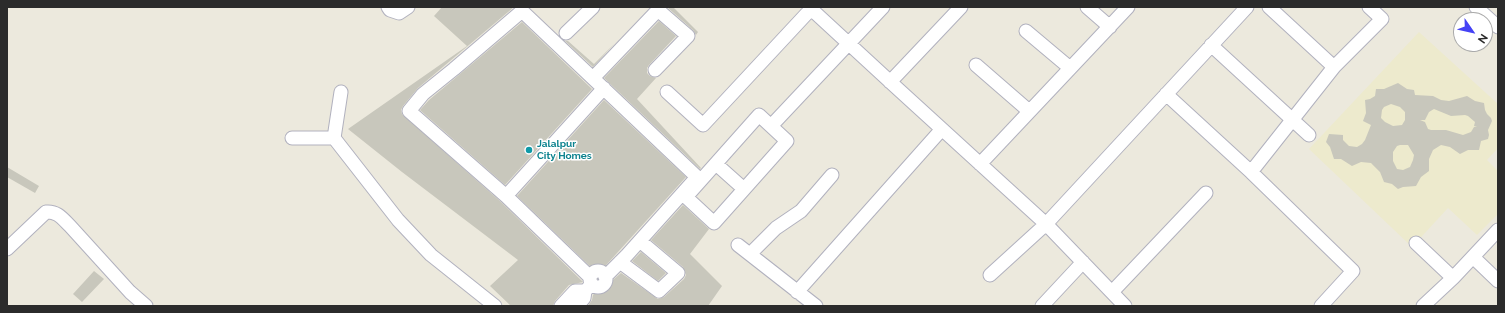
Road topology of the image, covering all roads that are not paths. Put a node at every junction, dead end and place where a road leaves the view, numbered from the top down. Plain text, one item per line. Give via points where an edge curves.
1 (388, 7) edge
2 (408, 7) edge
3 (593, 7) edge
4 (883, 7) edge
5 (960, 7) edge
6 (1087, 7) edge
7 (1128, 7) edge
8 (1247, 7) edge
9 (1269, 7) edge
10 (1369, 7) edge
11 (1476, 7) edge
12 (810, 8) edge
13 (1110, 27) junction
14 (1498, 27) edge
15 (1026, 31) dead end
16 (566, 33) dead end
17 (849, 44) junction
18 (1211, 45) junction
19 (976, 65) dead end
20 (1334, 66) junction
21 (1070, 68) junction
22 (655, 70) dead end
23 (593, 78) junction
24 (890, 82) junction
25 (604, 88) junction
26 (340, 92) dead end
27 (667, 92) dead end
28 (1166, 94) junction
29 (1030, 111) junction
30 (1292, 119) junction
31 (771, 126) junction
32 (942, 129) junction
33 (1309, 136) dead end
34 (292, 138) dead end
35 (334, 138) junction
36 (716, 164) junction
37 (980, 164) junction
38 (1251, 172) junction
39 (832, 175) dead end
40 (744, 189) junction
41 (1206, 193) dead end
42 (506, 196) junction
43 (1046, 224) junction
44 (1498, 230) edge
45 (640, 241) junction
46 (1416, 243) dead end
47 (738, 245) dead end
48 (7, 249) edge
49 (750, 254) junction
50 (1473, 257) junction
51 (620, 262) junction
52 (1083, 262) junction
53 (990, 275) dead end
54 (1453, 278) junction
55 (1498, 281) edge
56 (589, 284) junction
57 (797, 292) junction
58 (1112, 292) junction
59 (146, 306) edge
60 (495, 306) edge
61 (561, 306) edge
62 (577, 306) edge
63 (816, 306) edge
64 (1042, 306) edge
65 (1125, 306) edge
66 (1321, 306) edge
67 (1424, 306) edge

1 - 2 street via 399,13
3 - 16 street
4 - 17 street
5 - 24 street
6 - 13 street
7 - 13 street
8 - 18 street
9 - 20 street
10 - 20 street via 1382,19
11 - 14 street
12 - 17 street
12 - 27 street via 703,125
13 - 21 street
15 - 21 street
17 - 24 street
17 - 31 street
18 - 28 street
18 - 30 street
19 - 29 street
20 - 30 street
21 - 29 street
22 - 23 street via 688,36 658,10
23 - 25 street
23 - 42 street via 522,11 423,94 409,111
24 - 32 street
25 - 42 street
25 - 45 street via 697,177
26 - 35 street
28 - 38 street
28 - 43 street
29 - 37 street
30 - 33 street
30 - 38 street
31 - 36 street via 759,116
31 - 40 street via 787,142
32 - 37 street
32 - 57 street
34 - 35 street
35 - 60 street via 398,220 431,255
36 - 40 street
36 - 40 street via 686,197 714,223
37 - 43 street
38 - 66 street via 1353,271
39 - 49 street via 801,210 776,228
41 - 58 street
42 - 56 street
43 - 52 street
43 - 53 street
44 - 50 street
45 - 51 street
45 - 51 street via 678,273 659,291
46 - 54 street
47 - 49 street
48 - 59 street via 46,212 53,212 60,215 130,292
49 - 57 street
50 - 54 street
50 - 55 street
51 - 56 street via 605,276 602,272 593,273
52 - 58 street
52 - 64 street
54 - 67 street
56 - 61 street via 575,291
56 - 62 street via 584,298
57 - 63 street
58 - 65 street

